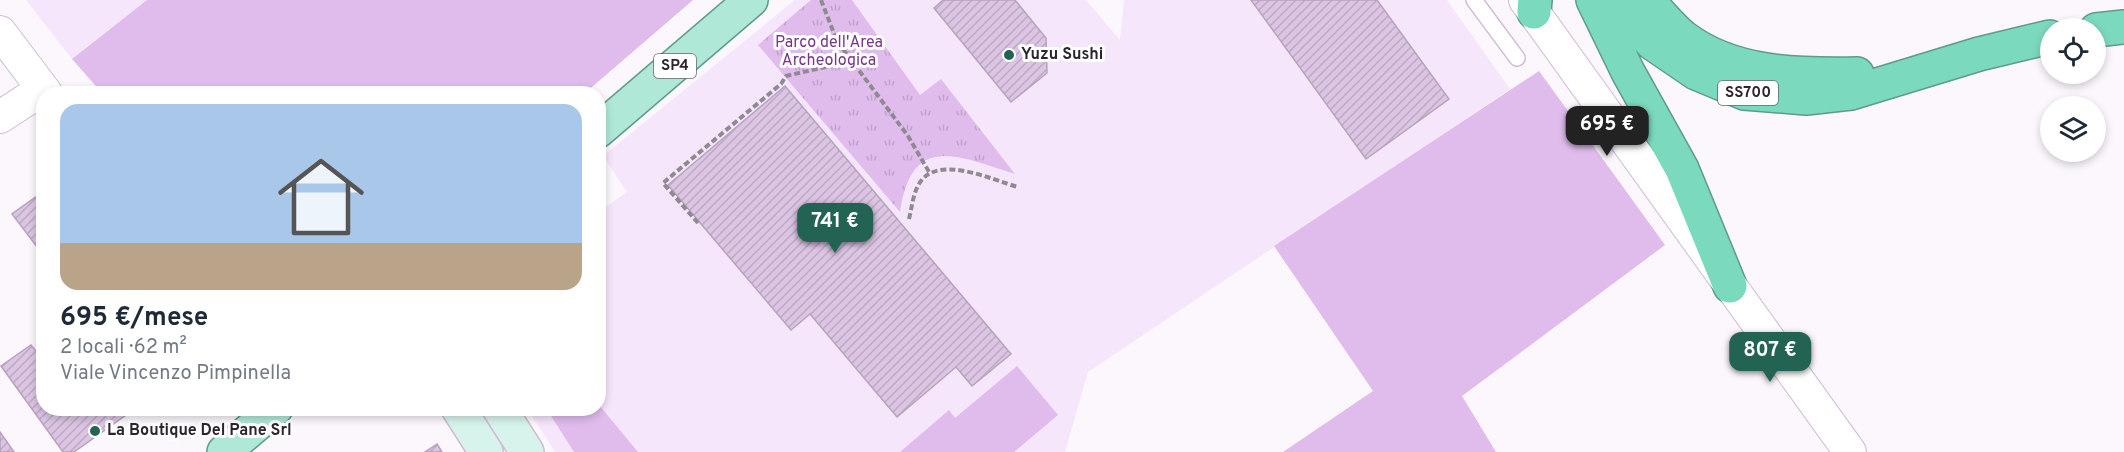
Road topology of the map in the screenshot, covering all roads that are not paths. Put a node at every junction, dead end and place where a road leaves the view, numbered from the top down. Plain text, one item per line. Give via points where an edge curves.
1 (751, 0) edge
2 (1474, 0) edge
3 (1593, 0) edge
4 (1608, 0) edge
5 (1647, 0) edge
6 (1531, 4) edge
7 (2124, 27) edge
8 (2106, 29) edge
9 (0, 32) edge
10 (2040, 39) edge
11 (1517, 58) dead end
12 (1916, 74) junction
13 (40, 86) edge
14 (36, 96) edge
15 (0, 117) edge
16 (606, 124) edge
17 (1730, 285) junction
18 (267, 416) edge
19 (463, 416) edge
20 (504, 416) edge
21 (224, 452) edge
22 (486, 452) edge
23 (527, 452) edge
24 (1850, 452) edge

1 - 16 main road, SP4
2 - 11 lane
3 - 17 highway via 1682,169
4 - 12 highway, SS700 via 1652,43 1687,67 1744,93 1806,98 1851,93
5 - 12 highway via 1684,37 1731,62 1780,74
6 - 17 street
7 - 8 highway
9 - 13 street
10 - 12 highway, SS700
14 - 15 street
17 - 24 street
18 - 21 main road
19 - 22 street
20 - 23 street

